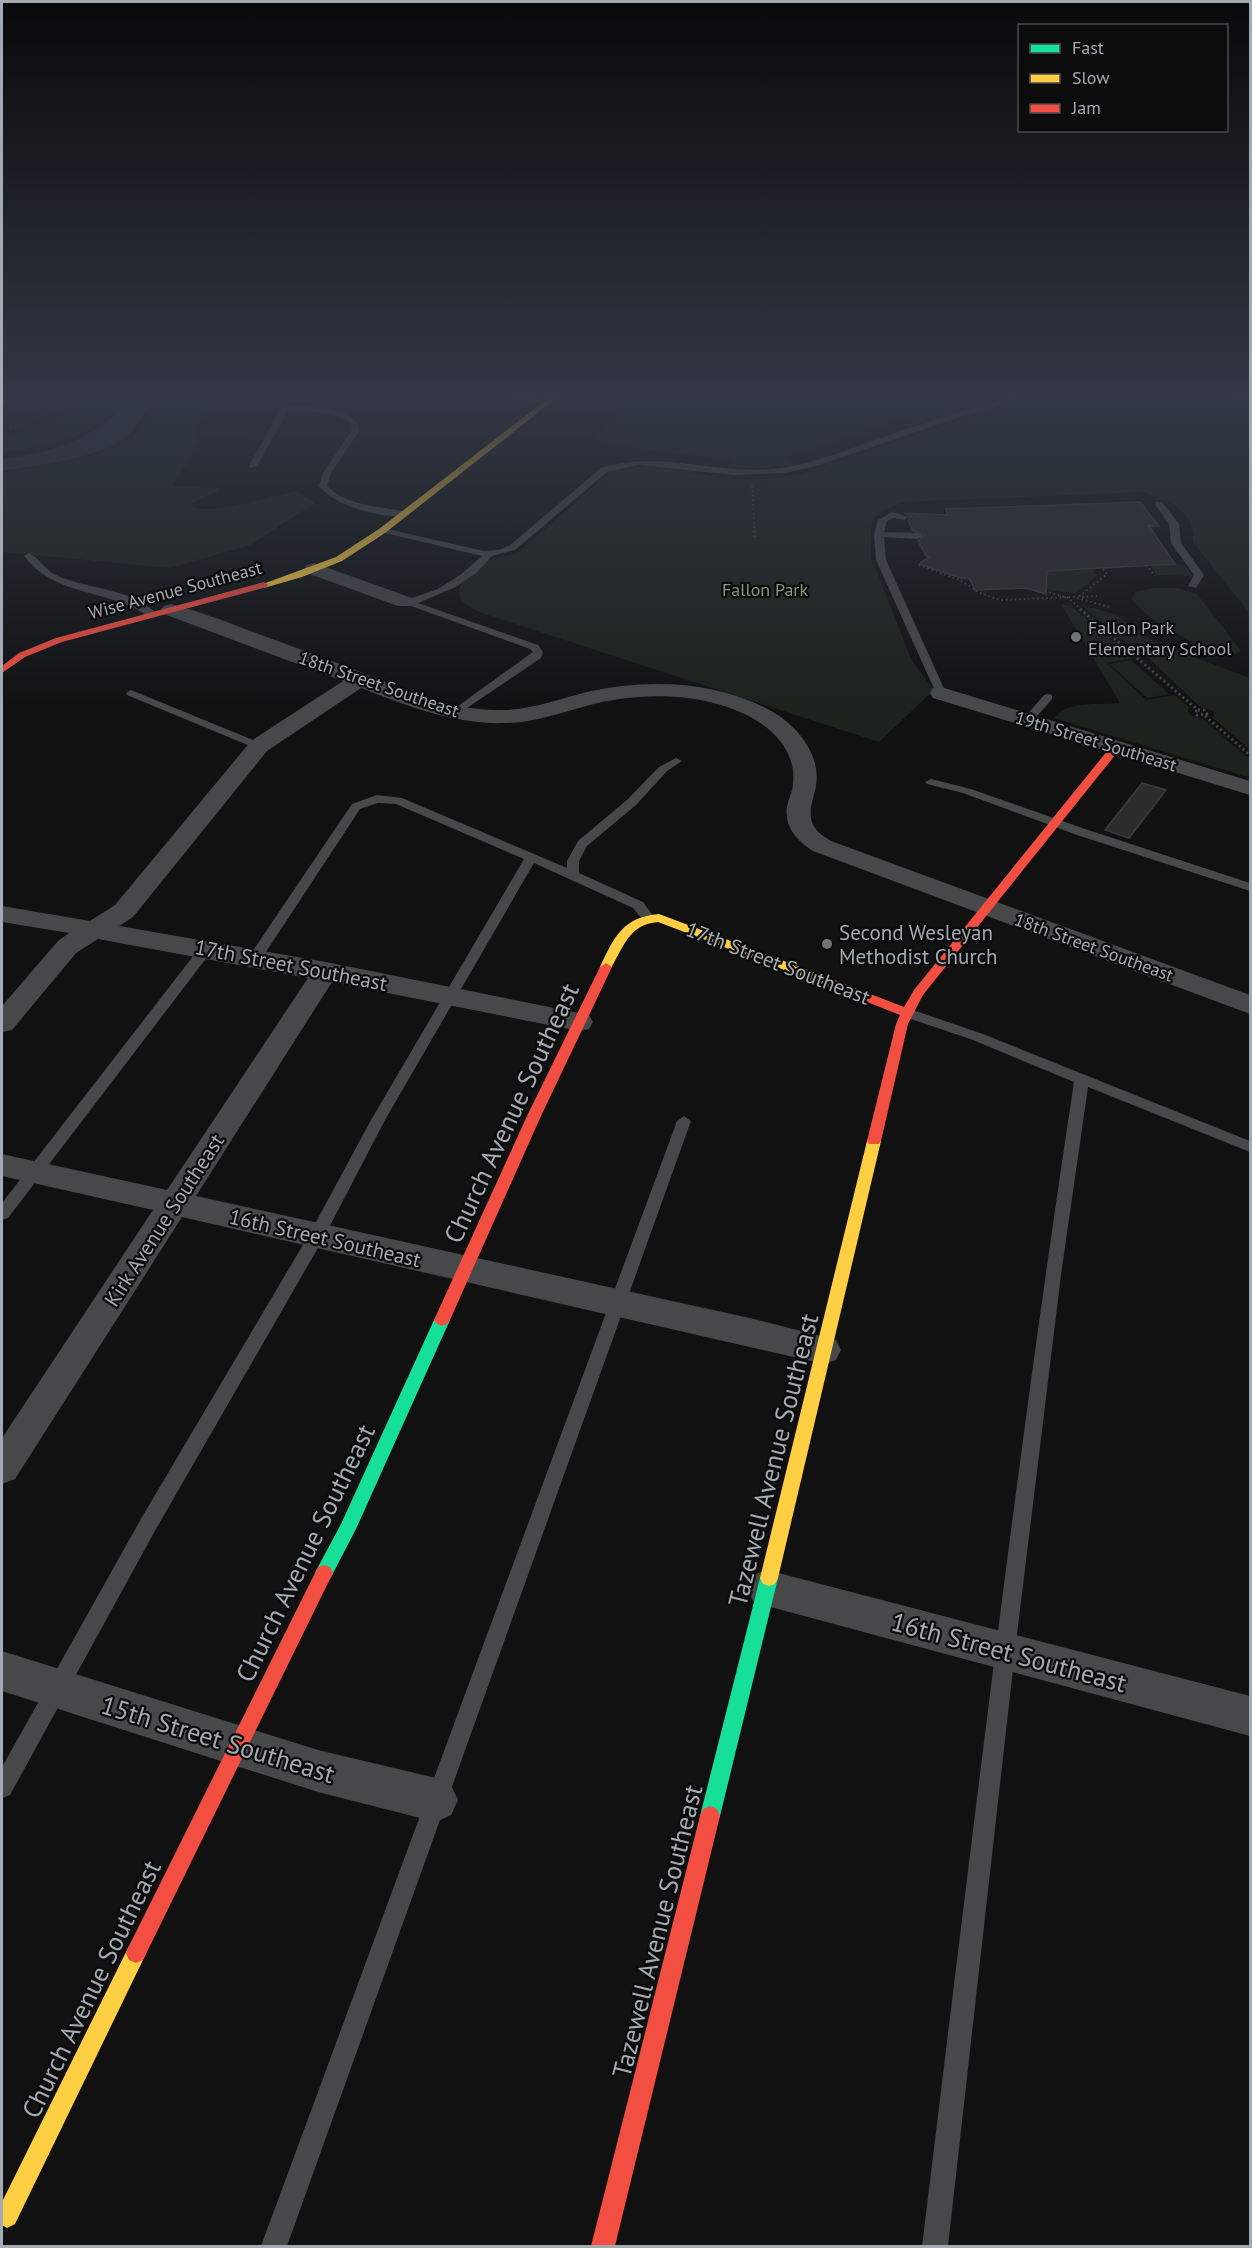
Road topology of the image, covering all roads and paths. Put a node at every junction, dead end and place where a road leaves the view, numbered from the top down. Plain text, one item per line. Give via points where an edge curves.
1 (337, 498) edge
2 (425, 498) edge
3 (571, 498) edge
4 (752, 498) edge
5 (1159, 504) dead end
6 (404, 514) junction
7 (904, 517) dead end
8 (382, 531) junction
9 (879, 534) junction
10 (918, 536) dead end
11 (755, 540) dead end
12 (489, 554) junction
13 (29, 556) dead end
14 (1146, 564) dead end
15 (919, 565) dead end
16 (314, 569) junction
17 (1103, 569) dead end
18 (1155, 576) dead end
19 (1193, 586) dead end
20 (1045, 591) dead end
21 (1099, 596) dead end
22 (1068, 598) junction
23 (1077, 598) junction
24 (405, 602) junction
25 (1108, 607) dead end
26 (162, 612) junction
27 (2, 670) edge
28 (360, 679) junction
29 (130, 693) dead end
30 (941, 693) joint
31 (1048, 697) dead end
32 (455, 713) junction
33 (1028, 720) junction
34 (259, 746) junction
35 (1116, 747) junction
36 (1251, 755) edge
37 (676, 761) dead end
38 (931, 782) dead end
39 (1251, 788) edge
40 (1056, 823) junction
41 (531, 856) junction
42 (573, 875) junction
43 (1251, 887) edge
44 (987, 909) junction
45 (2, 914) edge
46 (648, 917) junction
47 (97, 930) junction
48 (206, 949) junction
49 (255, 958) junction
50 (326, 971) junction
51 (451, 997) junction
52 (1251, 1005) edge
53 (907, 1013) junction
54 (579, 1022) junction
55 (2, 1023) edge
56 (1083, 1079) junction
57 (684, 1121) dead end
58 (1251, 1147) edge
59 (2, 1165) edge
60 (35, 1171) junction
61 (175, 1204) junction
62 (2, 1214) edge
63 (316, 1237) junction
64 (464, 1269) junction
65 (619, 1303) junction
66 (824, 1350) junction
67 (2, 1468) edge
68 (767, 1588) junction
69 (1005, 1652) junction
70 (2, 1671) edge
71 (56, 1690) junction
72 (1251, 1716) edge
73 (236, 1747) junction
74 (2, 1787) edge
75 (436, 1800) junction
76 (7, 2216) dead end
77 (274, 2247) edge
78 (603, 2247) edge
79 (935, 2247) edge

1 - 6 lane
2 - 6 street, Wise Avenue Southeast
3 - 12 lane via 512,549
4 - 11 path
5 - 19 lane via 1174,524 1176,543 1198,575
6 - 8 street, Wise Avenue Southeast
7 - 9 lane via 886,516
8 - 12 lane
8 - 16 street, Wise Avenue Southeast via 348,554
9 - 10 lane
9 - 30 lane via 881,560
12 - 24 lane via 435,596
13 - 26 lane via 41,570
14 - 18 path
15 - 22 path via 960,580 995,599
16 - 24 street
16 - 26 street, Wise Avenue Southeast
17 - 23 path via 1107,574
20 - 22 path
21 - 23 path
22 - 23 path
22 - 36 path via 1198,710 1196,714 1205,716
23 - 25 path
24 - 32 lane via 534,647 538,652
26 - 27 street, Wise Avenue Southeast via 40,647
26 - 28 street, 18th Street Southeast
28 - 32 street, 18th Street Southeast
28 - 34 street
29 - 34 lane
30 - 33 street, 19th Street Southeast
31 - 33 lane
32 - 44 street, 18th Street Southeast via 514,717 590,698 649,691 688,692 735,703 781,728 803,757 807,772 798,808 809,837 835,852
33 - 35 street, 19th Street Southeast
34 - 47 street via 124,911
35 - 39 street, 19th Street Southeast
35 - 40 street, Tazewell Avenue Southeast
37 - 42 lane via 582,844 573,861
38 - 40 lane
40 - 43 lane
40 - 44 street, Tazewell Avenue Southeast
41 - 42 lane
41 - 49 lane via 398,801 364,802 356,807
41 - 51 lane
42 - 46 lane via 638,905
44 - 52 street, 18th Street Southeast
44 - 53 street, Tazewell Avenue Southeast via 918,993
45 - 47 street, 17th Street Southeast
46 - 53 street, 17th Street Southeast via 666,919
46 - 54 street, Church Avenue Southeast via 630,923 622,935
47 - 48 street, 17th Street Southeast
47 - 55 street via 68,947
48 - 49 street, 17th Street Southeast
48 - 60 lane
49 - 50 street, 17th Street Southeast
50 - 51 street, 17th Street Southeast
50 - 61 street, Kirk Avenue Southeast
51 - 54 street, 17th Street Southeast
51 - 63 lane via 378,1120
53 - 56 lane
53 - 66 street, Tazewell Avenue Southeast
54 - 64 street, Church Avenue Southeast
56 - 58 lane
56 - 69 lane via 1053,1275
57 - 65 lane
59 - 60 street, 16th Street Southeast
60 - 61 street, 16th Street Southeast
60 - 62 lane
61 - 63 street, 16th Street Southeast
61 - 67 street, Kirk Avenue Southeast
63 - 64 street, 16th Street Southeast
63 - 71 lane
64 - 65 street, 16th Street Southeast
64 - 73 street, Church Avenue Southeast via 347,1529
65 - 66 street, 16th Street Southeast
65 - 75 lane
66 - 68 street, Tazewell Avenue Southeast
68 - 69 street, 16th Street Southeast
68 - 78 street, Tazewell Avenue Southeast
69 - 72 street, 16th Street Southeast
69 - 79 lane
70 - 71 street, 15th Street Southeast
71 - 73 street, 15th Street Southeast
71 - 74 lane
73 - 75 street, 15th Street Southeast
73 - 76 street, Church Avenue Southeast
75 - 77 lane

